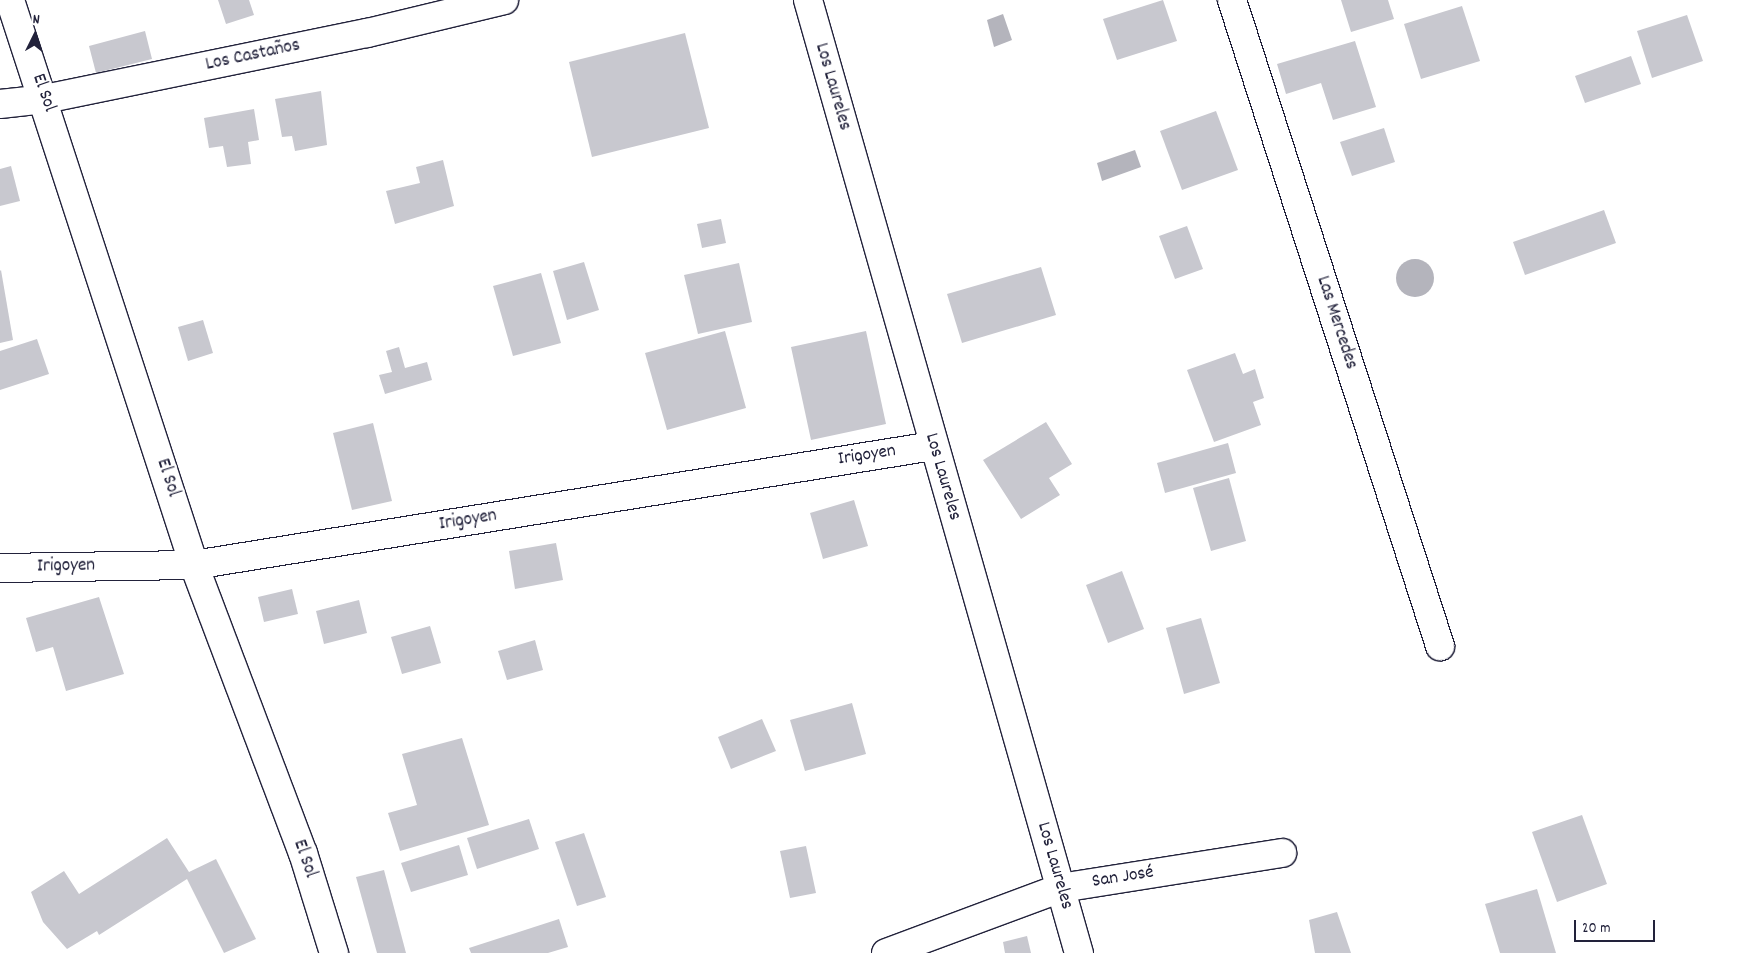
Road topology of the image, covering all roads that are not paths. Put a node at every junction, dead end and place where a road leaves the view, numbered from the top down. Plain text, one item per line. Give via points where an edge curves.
1 (10, 0) edge
2 (504, 0) edge
3 (808, 0) edge
4 (1232, 0) edge
5 (45, 99) junction
6 (0, 104) edge
7 (933, 446) junction
8 (194, 565) junction
9 (0, 568) edge
10 (1440, 646) dead end
11 (1282, 853) dead end
12 (1061, 888) junction
13 (334, 953) edge
14 (886, 953) edge
15 (1079, 953) edge

1 - 5 street, El Sol
2 - 5 street, Los Castaños
3 - 7 street, Los Laureles
4 - 10 street, Las Mercedes
5 - 6 street, Los Castaños
5 - 8 street, El Sol
7 - 8 street, Irigoyen
7 - 12 street, Los Laureles
8 - 9 street, Irigoyen
8 - 13 street, El Sol via 303,853
11 - 12 street, San José
12 - 14 street, San José
12 - 15 street, Los Laureles

